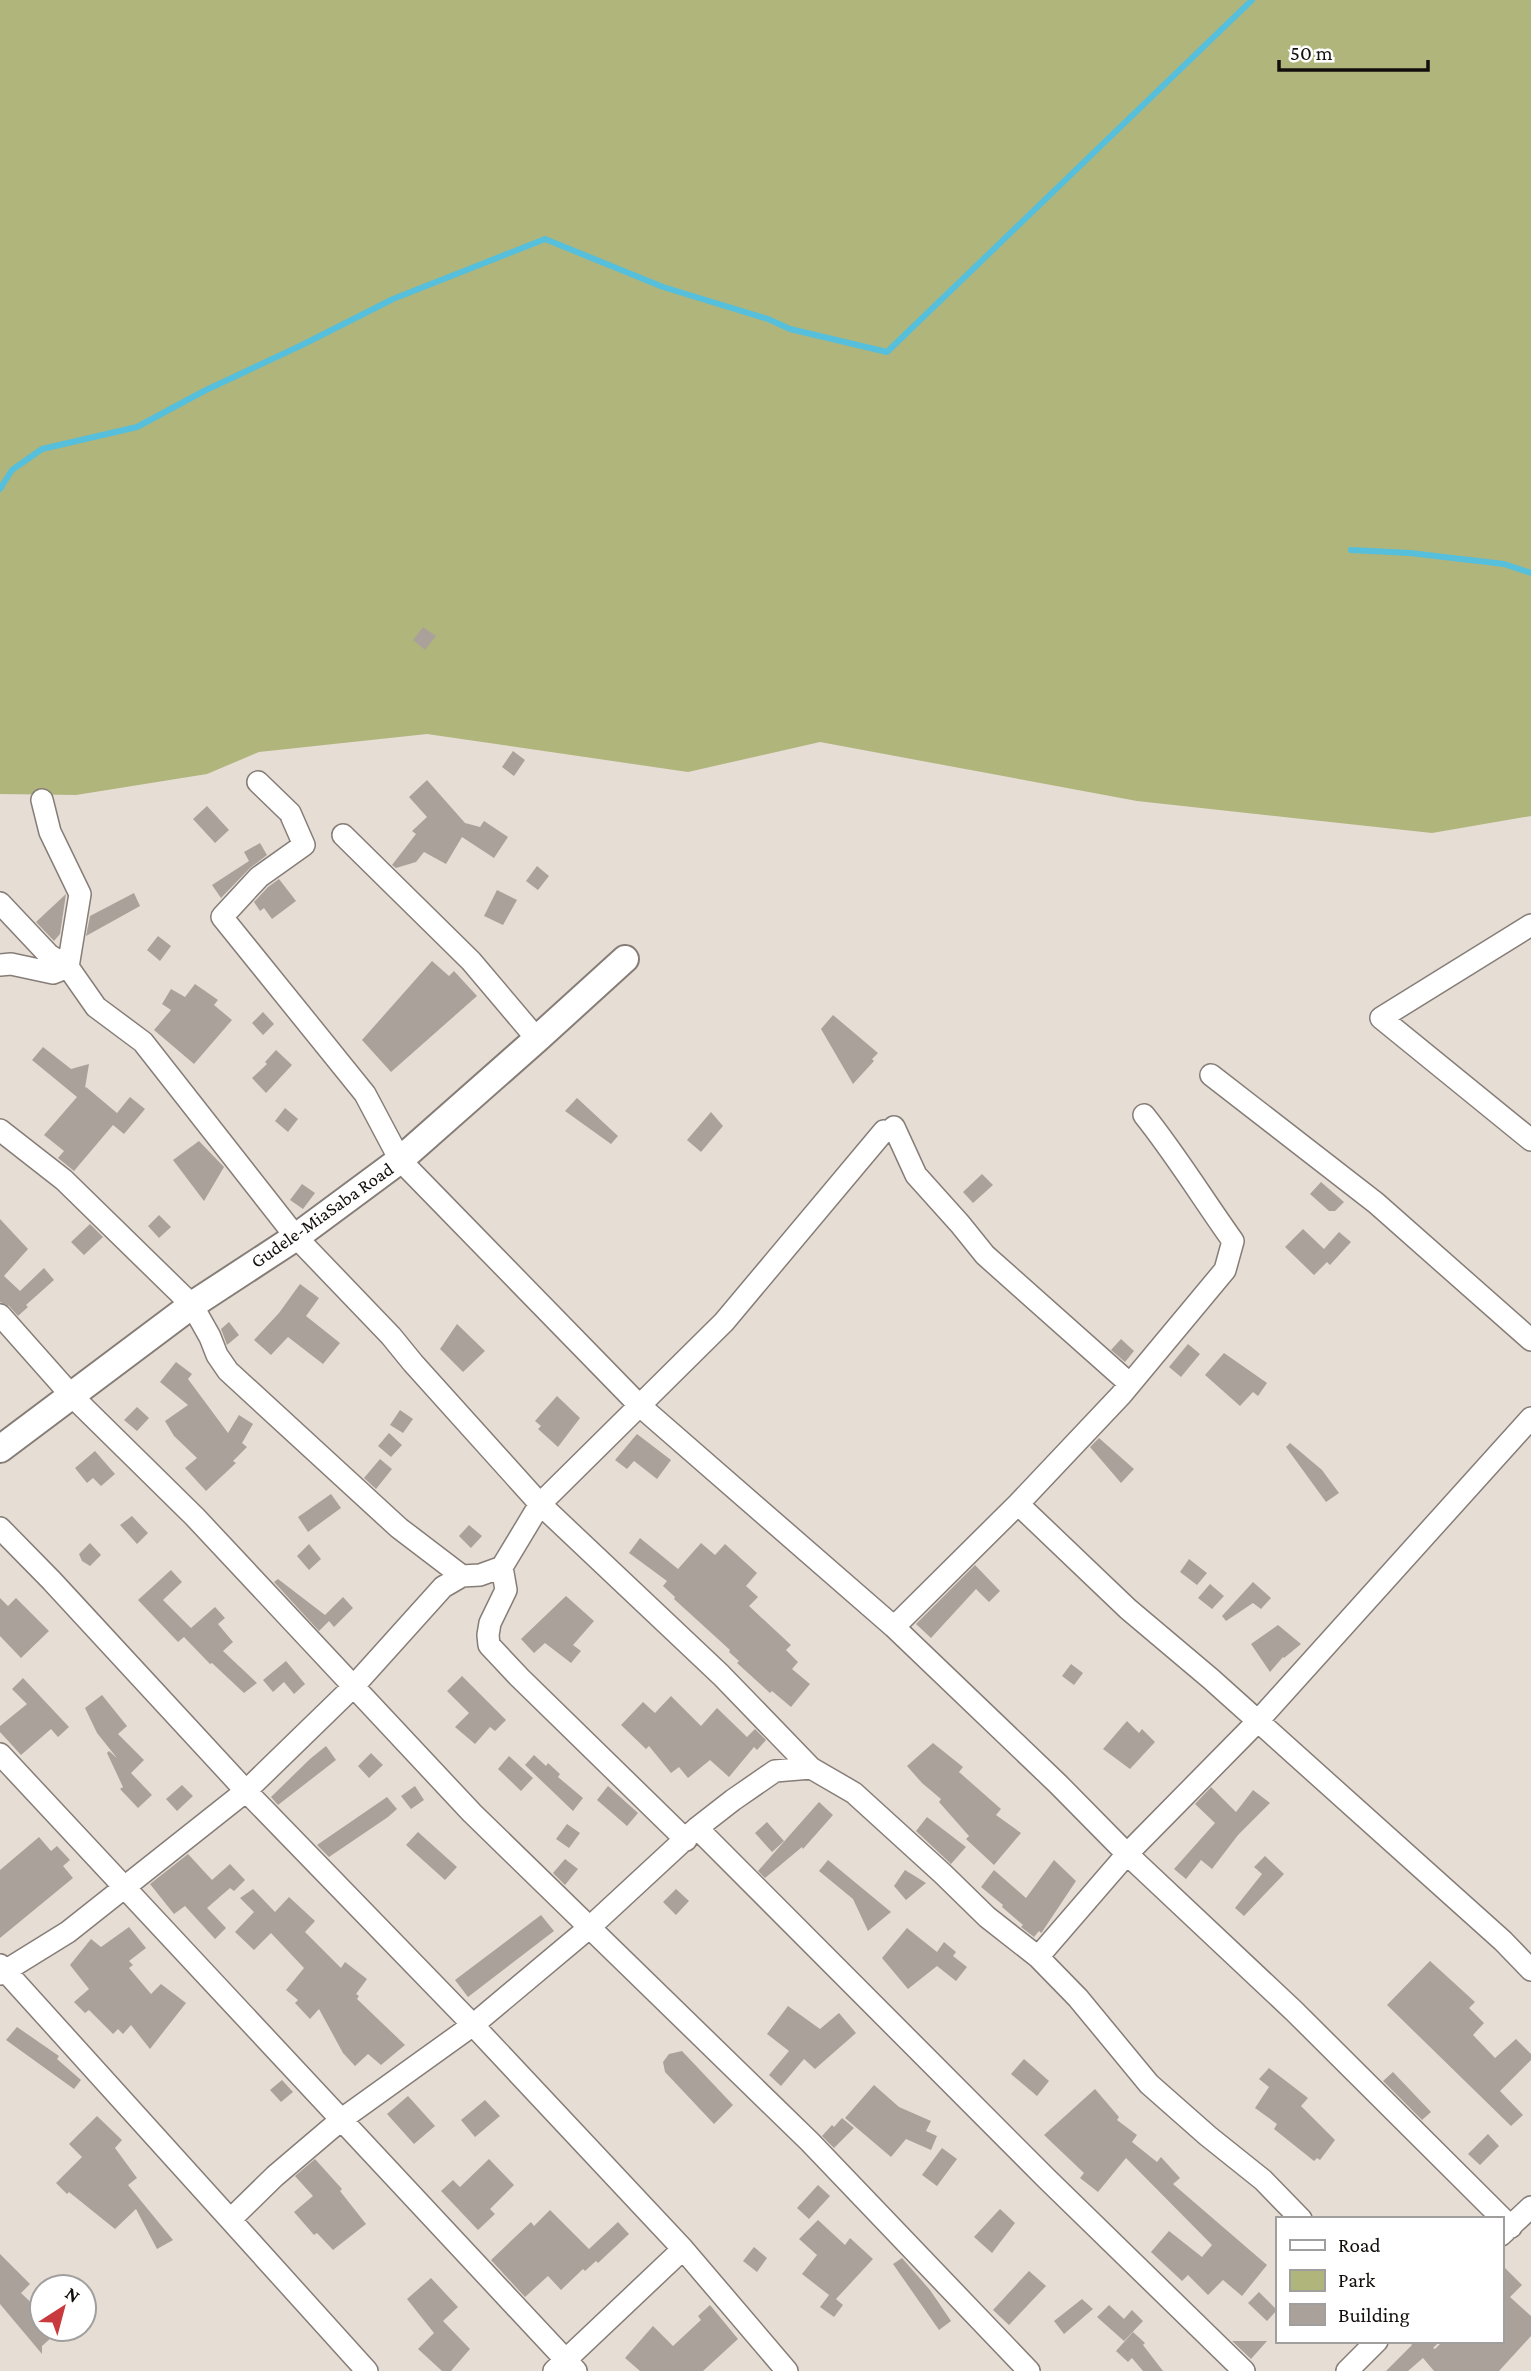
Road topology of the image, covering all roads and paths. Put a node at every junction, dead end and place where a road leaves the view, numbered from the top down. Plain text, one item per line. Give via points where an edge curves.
1 (258, 782) dead end
2 (42, 800) dead end
3 (343, 835) dead end
4 (0, 903) edge
5 (1531, 925) edge
6 (625, 958) dead end
7 (0, 965) edge
8 (68, 967) junction
9 (537, 1039) junction
10 (1211, 1075) dead end
11 (1144, 1115) dead end
12 (0, 1130) edge
13 (1531, 1140) edge
14 (400, 1160) junction
15 (296, 1237) junction
16 (192, 1305) junction
17 (0, 1315) edge
18 (1531, 1340) edge
19 (1130, 1384) junction
20 (71, 1395) junction
21 (639, 1405) junction
22 (1531, 1418) edge
23 (0, 1448) edge
24 (540, 1503) junction
25 (1018, 1504) junction
26 (0, 1528) edge
27 (502, 1567) junction
28 (462, 1576) junction
29 (894, 1627) junction
30 (353, 1687) junction
31 (1257, 1722) junction
32 (0, 1754) edge
33 (811, 1768) junction
34 (246, 1791) junction
35 (692, 1834) junction
36 (1127, 1854) junction
37 (124, 1888) junction
38 (590, 1927) junction
39 (1038, 1957) junction
40 (2, 1970) edge
41 (1531, 1970) edge
42 (473, 2025) junction
43 (341, 2119) junction
44 (1531, 2207) edge
45 (1299, 2217) edge
46 (1493, 2217) edge
47 (231, 2219) junction
48 (1506, 2231) edge
49 (683, 2249) junction
50 (1375, 2343) edge
51 (565, 2367) edge
52 (367, 2371) edge
53 (787, 2371) edge
54 (1029, 2371) edge
55 (1244, 2371) edge
56 (1347, 2371) edge

1 - 14 street via 290,813 304,845 260,877 222,917 365,1094
2 - 8 street via 50,832 80,894
3 - 9 street via 471,961
4 - 8 street via 49,955
5 - 13 street via 1381,1018
6 - 9 street, Gudele-MiaSaba Road
7 - 8 street via 53,973
8 - 15 street via 96,1007 143,1042
9 - 14 street, Gudele-MiaSaba Road
10 - 18 street via 1376,1203
11 - 19 street via 1233,1241 1225,1270
12 - 16 street via 64,1180
14 - 15 street, Gudele-MiaSaba Road
14 - 21 street
15 - 16 street, Gudele-MiaSaba Road
15 - 24 street
16 - 20 street, Gudele-MiaSaba Road
16 - 28 street via 228,1371 400,1528
17 - 20 street
19 - 21 street via 985,1255 916,1175 889,1129 724,1322
19 - 25 street
20 - 23 street, Gudele-MiaSaba Road
20 - 30 street via 195,1517
21 - 24 street
21 - 29 street
22 - 31 street
24 - 27 street
24 - 33 street via 721,1675
25 - 29 street
25 - 31 street
26 - 34 street
27 - 28 street
27 - 35 street via 506,1590 490,1623 489,1645
28 - 30 street via 443,1587
29 - 36 street
30 - 34 street
30 - 38 street via 472,1813
31 - 36 street
31 - 41 street
32 - 37 street
33 - 35 street via 775,1771
33 - 39 street via 854,1793 986,1917
34 - 37 street
34 - 42 street
35 - 38 street
35 - 55 street
36 - 39 street
36 - 46 street via 1294,2011
37 - 40 street via 68,1932
37 - 43 street
38 - 42 street
38 - 54 street via 810,2142
39 - 45 street via 1079,1998 1149,2084 1263,2180
40 - 47 street
42 - 43 street
42 - 49 street
43 - 47 street
43 - 51 street
44 - 48 street
47 - 52 street
49 - 51 street
49 - 53 street
50 - 56 street

